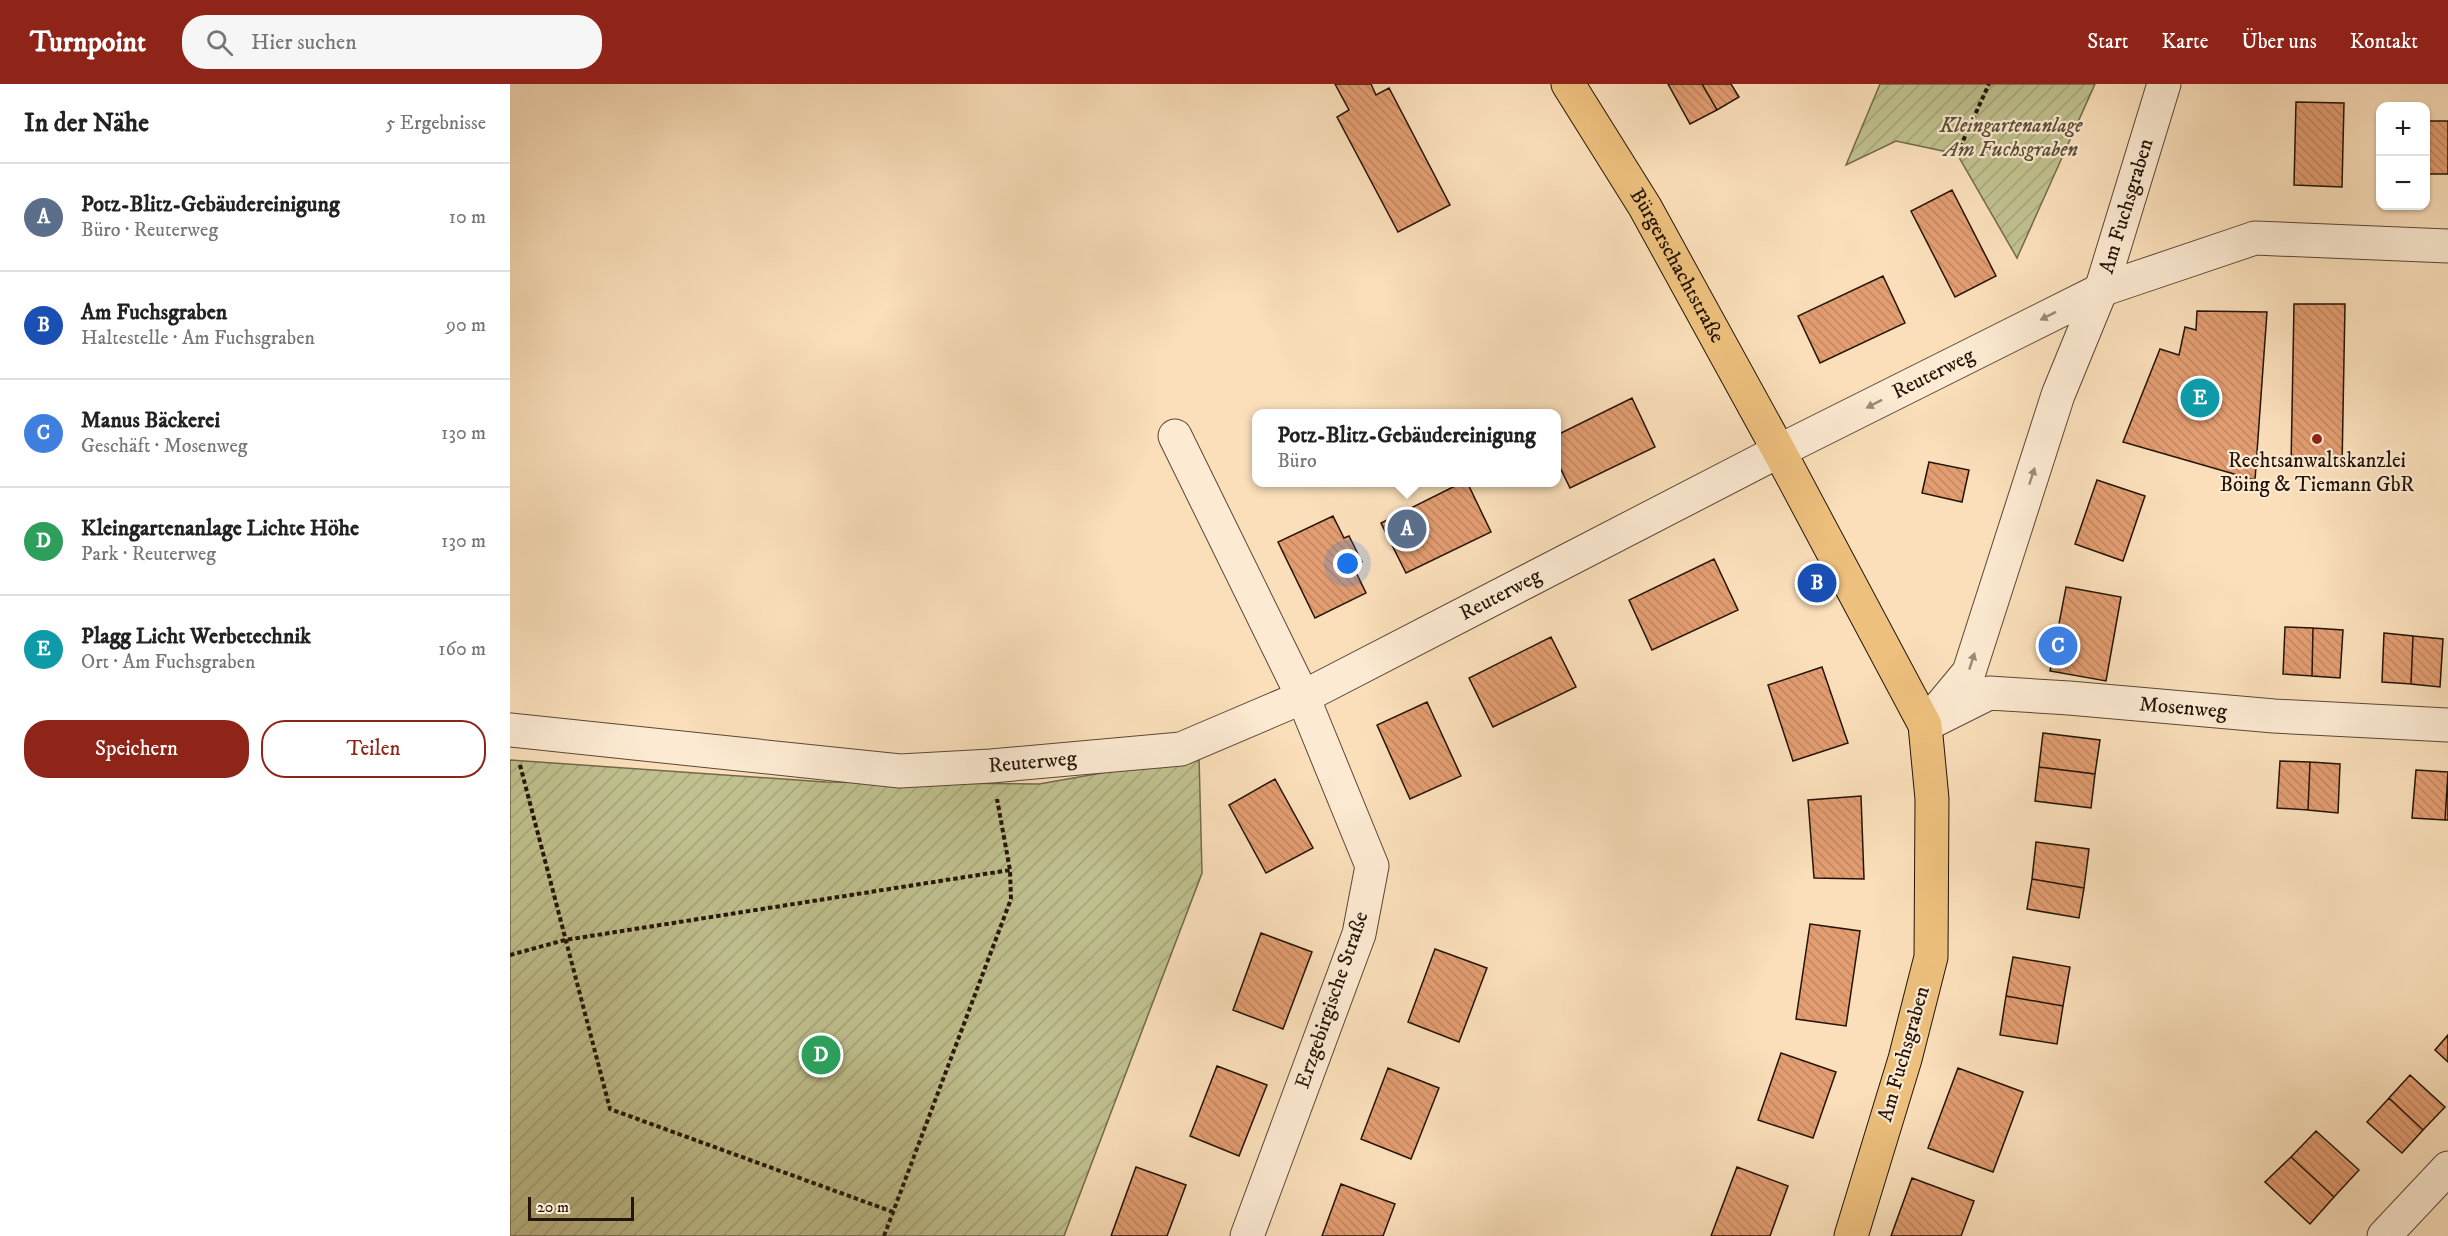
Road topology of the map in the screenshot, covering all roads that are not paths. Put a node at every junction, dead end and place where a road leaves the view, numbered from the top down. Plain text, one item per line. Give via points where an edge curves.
1 (1568, 84) edge
2 (2164, 84) edge
3 (2448, 246) edge
4 (2101, 290) junction
5 (1175, 436) dead end
6 (1779, 451) junction
7 (1303, 697) junction
8 (1925, 725) junction
9 (2448, 725) edge
10 (511, 730) edge
11 (2448, 1168) edge
12 (1248, 1236) edge
13 (1851, 1236) edge
14 (2384, 1236) edge

1 - 6 main road, Bürgerschachtstraße via 1645,207
2 - 4 street, Am Fuchsgraben
3 - 4 street, Reuterweg via 2255,238
4 -> 6 street, Reuterweg
8 -> 4 street, Am Fuchsgraben via 1969,672 2058,395
5 - 7 street, Erzgebirgische Straße
6 - 7 street, Reuterweg
6 - 8 main road, Am Fuchsgraben
7 - 10 street, Reuterweg via 1181,750 900,771
7 - 12 street, Erzgebirgische Straße via 1372,866 1359,934
8 - 9 street, Mosenweg via 1989,693 2274,716
8 - 13 main road, Am Fuchsgraben via 1932,800 1931,957 1905,1059
11 - 14 street

